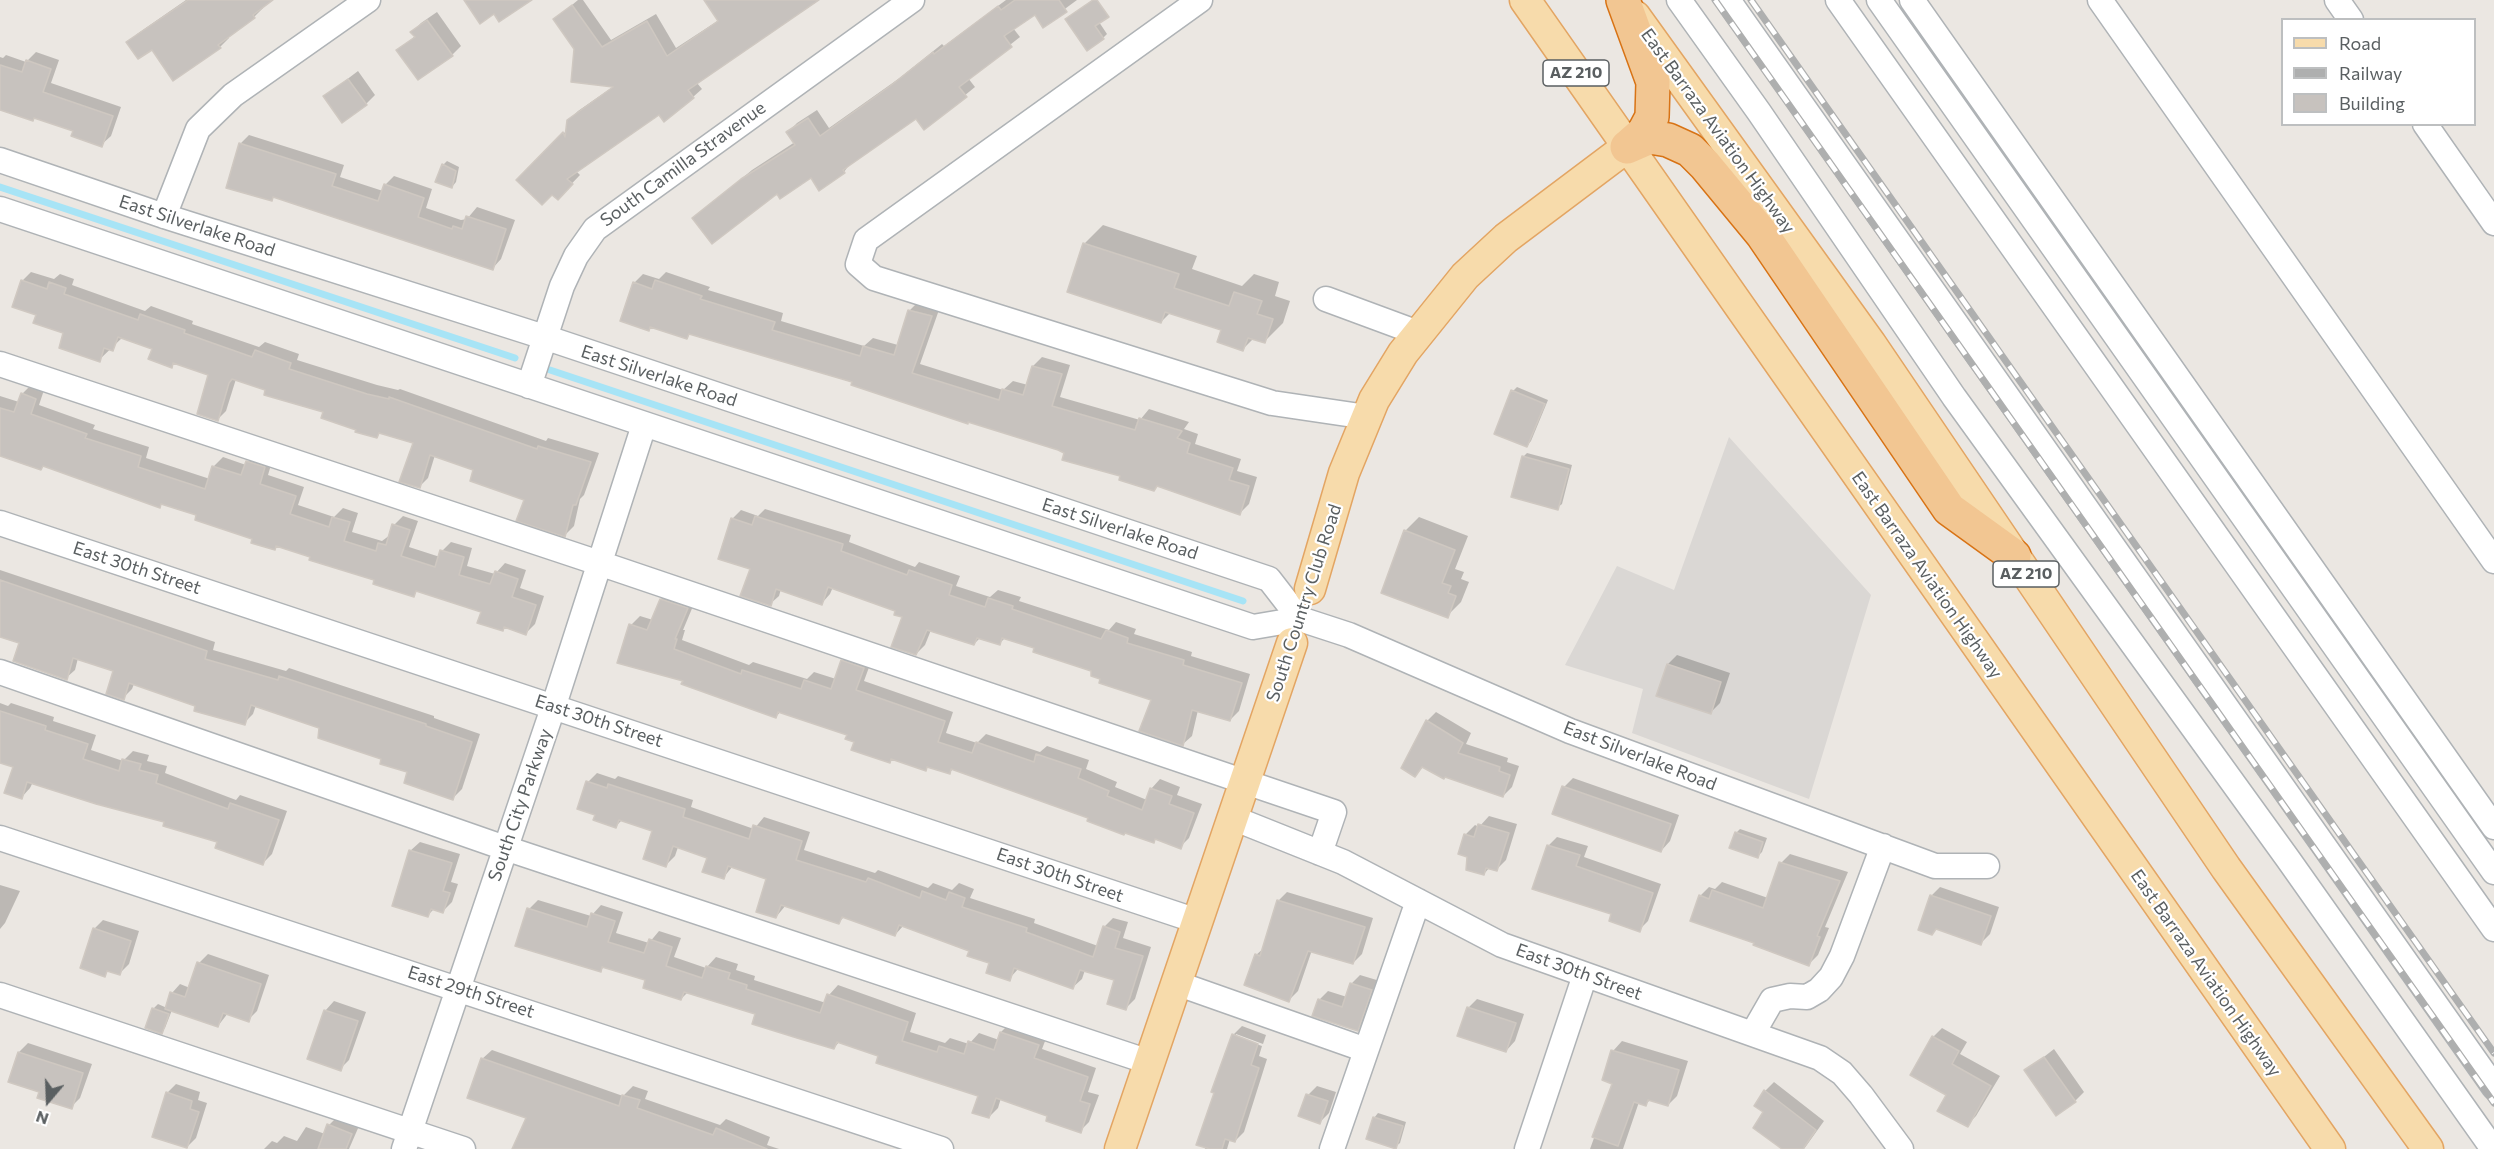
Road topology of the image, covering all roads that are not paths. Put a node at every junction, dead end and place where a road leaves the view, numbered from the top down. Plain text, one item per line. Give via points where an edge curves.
1 (368, 0) edge
2 (912, 0) edge
3 (1200, 0) edge
4 (1525, 0) edge
5 (1624, 0) edge
6 (1679, 0) edge
7 (1728, 0) edge
8 (1838, 0) edge
9 (1879, 0) edge
10 (1912, 0) edge
11 (2100, 0) edge
12 (2337, 0) edge
13 (2349, 18) edge
14 (2426, 126) edge
15 (1627, 147) junction
16 (0, 160) edge
17 (2, 216) edge
18 (164, 216) junction
19 (2494, 223) edge
20 (1326, 299) dead end
21 (1418, 333) junction
22 (545, 338) junction
23 (0, 364) edge
24 (529, 386) junction
25 (1367, 417) junction
26 (644, 425) junction
27 (0, 523) edge
28 (2014, 556) junction
29 (2494, 561) edge
30 (599, 563) junction
31 (1310, 589) joint
32 (1296, 631) junction
33 (0, 672) edge
34 (554, 705) junction
35 (1246, 781) junction
36 (1233, 818) junction
37 (2494, 827) edge
38 (0, 838) edge
39 (1883, 846) junction
40 (505, 848) junction
41 (1320, 853) junction
42 (1987, 866) dead end
43 (2494, 872) edge
44 (1418, 901) junction
45 (1197, 921) junction
46 (2494, 929) edge
47 (1585, 975) junction
48 (1176, 983) junction
49 (458, 988) junction
50 (0, 995) edge
51 (1753, 1033) junction
52 (1366, 1050) junction
53 (1149, 1062) junction
54 (2494, 1086) edge
55 (407, 1140) edge
56 (463, 1149) edge
57 (941, 1149) edge
58 (1120, 1149) edge
59 (1332, 1149) edge
60 (1527, 1149) edge
61 (1901, 1149) edge
62 (2330, 1149) edge
63 (2428, 1149) edge
64 (2493, 1149) edge

1 - 18 street via 233,95 198,129
2 - 22 street, South Camilla Stravenue via 595,229 562,286
3 - 25 street via 866,240 858,264 874,278 1272,403
4 - 15 main road, East Barraza Aviation Highway / AZ 210
5 - 15 highway via 1653,82 1652,117 1644,132
5 - 28 main road, East Barraza Aviation Highway / AZ 210 via 1870,344
6 - 64 street via 1954,398
7 - 54 street
8 - 46 street
9 - 43 street
10 - 37 street
11 - 29 street
12 - 13 street
14 - 19 street
15 - 21 main road, South Country Club Road via 1506,238 1465,276
15 - 28 highway via 1650,137 1668,140 1690,150 1705,165 1762,234 1949,509
15 - 62 main road, East Barraza Aviation Highway / AZ 210
16 - 18 street, East Silverlake Road
17 - 24 street, East Silverlake Road
18 - 22 street, East Silverlake Road
20 - 21 street
21 - 25 main road, South Country Club Road
22 - 24 street, South Camilla Stravenue
22 - 32 street, East Silverlake Road via 1269,579
23 - 30 street
24 - 26 street, East Silverlake Road
25 - 31 main road, South Country Club Road via 1343,478
26 - 30 street, South City Parkway
26 - 32 street, East Silverlake Road via 1253,627
27 - 34 street, East 30th Street
28 - 63 main road, East Barraza Aviation Highway / AZ 210 via 2226,868
30 - 34 street, South City Parkway
30 - 35 street
31 - 32 street, South Country Club Road
32 - 35 main road, South Country Club Road
32 - 39 street, East Silverlake Road via 1349,635 1570,731
33 - 40 street
34 - 40 street, South City Parkway
34 - 45 street, East 30th Street
35 - 36 main road, South Country Club Road
35 - 41 street via 1334,812
36 - 41 street, East 30th Street
36 - 45 main road, South Country Club Road
38 - 49 street, East 29th Street
39 - 42 street, East Silverlake Road via 1935,866
39 - 51 street via 1831,977 1807,997 1772,1000
40 - 49 street, South City Parkway
40 - 53 street
41 - 44 street, East 30th Street
44 - 47 street, East 30th Street via 1502,945
44 - 52 street
45 - 48 main road, South Country Club Road
47 - 51 street, East 30th Street
47 - 60 street
48 - 52 street
48 - 53 main road, South Country Club Road
49 - 55 street, South City Parkway
49 - 57 street, East 29th Street
50 - 55 street
51 - 61 street, East 30th Street via 1820,1058 1842,1073
52 - 59 street
53 - 58 main road, South Country Club Road
55 - 56 street

